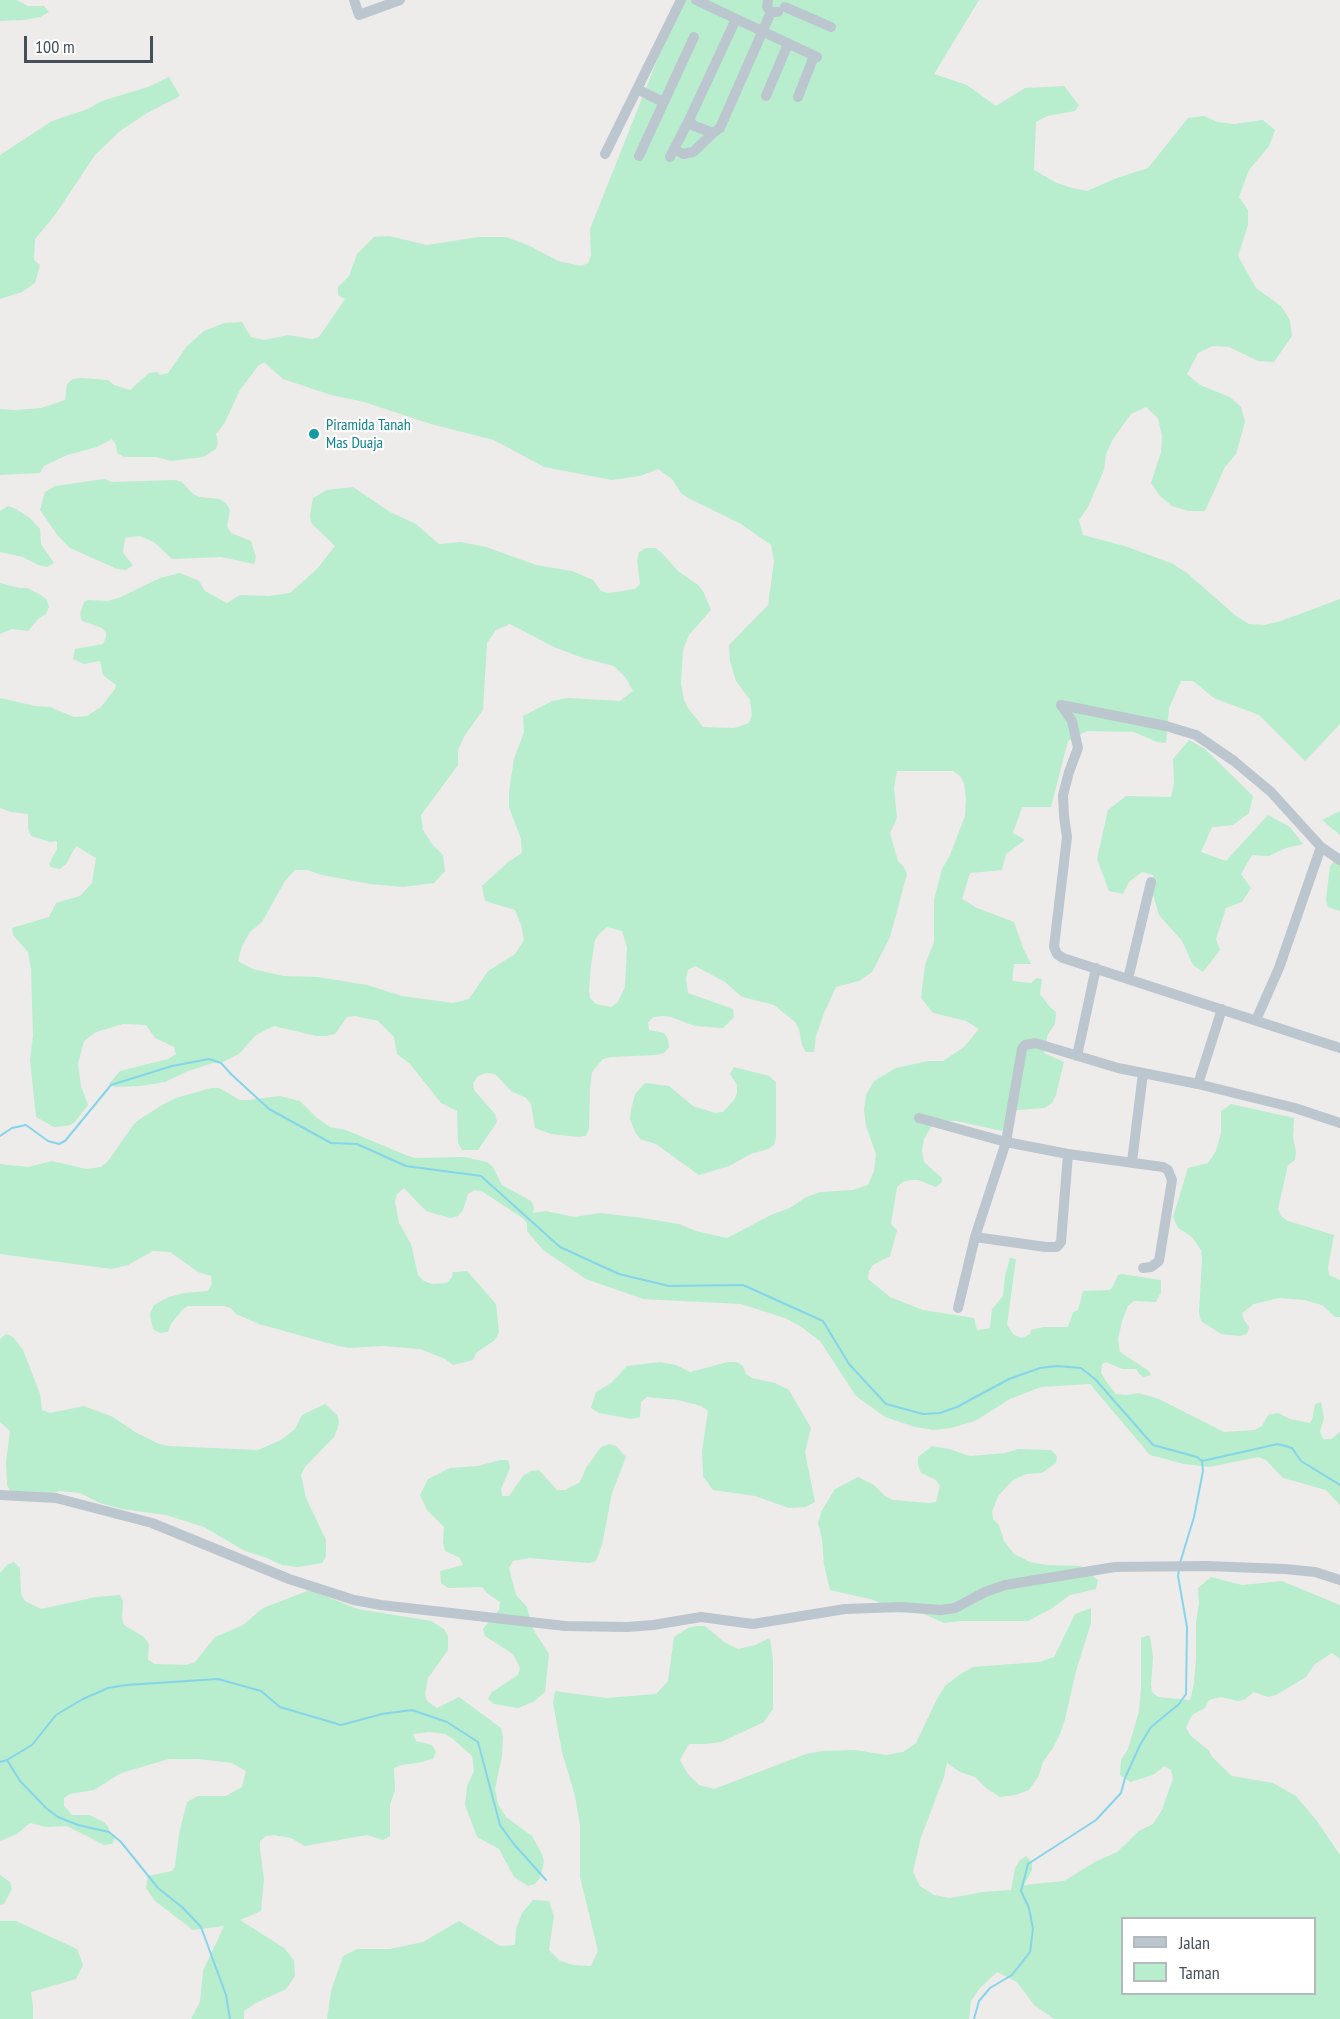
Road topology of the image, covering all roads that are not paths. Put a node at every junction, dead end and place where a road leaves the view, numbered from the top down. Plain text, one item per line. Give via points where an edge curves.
1 (354, 0) edge
2 (400, 0) edge
3 (681, 0) edge
4 (696, 0) edge
5 (768, 0) edge
6 (785, 3) edge
7 (771, 12) junction
8 (736, 19) junction
9 (831, 27) dead end
10 (762, 32) junction
11 (694, 38) dead end
12 (788, 44) junction
13 (637, 89) junction
14 (766, 96) dead end
15 (798, 97) dead end
16 (663, 102) junction
17 (690, 118) junction
18 (713, 133) junction
19 (605, 154) dead end
20 (639, 156) dead end
21 (1321, 847) junction
22 (1340, 860) edge
23 (1151, 882) dead end
24 (1096, 968) junction
25 (1128, 979) junction
26 (1222, 1009) junction
27 (1256, 1020) junction
28 (1340, 1048) edge
29 (1077, 1056) junction
30 (1143, 1073) junction
31 (1198, 1084) junction
32 (920, 1118) dead end
33 (1340, 1123) edge
34 (1006, 1142) junction
35 (1068, 1154) junction
36 (1132, 1162) junction
37 (975, 1237) junction
38 (1143, 1268) dead end
39 (958, 1308) dead end
40 (0, 1495) edge
41 (1340, 1580) edge

1 - 2 street via 359,15
3 - 13 street
4 - 8 street
5 - 7 street via 766,7
6 - 7 street via 778,12
6 - 9 street
7 - 10 street
8 - 10 street
8 - 17 street
10 - 12 street
10 - 18 street via 720,128
11 - 16 street
12 - 14 street
12 - 15 street via 815,57
13 - 16 street
13 - 19 street
16 - 20 street
17 - 18 street via 692,125
17 - 18 street via 672,153 693,152
21 - 22 street
21 - 24 street via 1271,792 1196,735 1061,705 1072,721 1078,748 1064,795 1067,837 1054,947 1063,958
21 - 27 street via 1279,968
23 - 25 street
24 - 25 street
24 - 29 street
25 - 26 street
26 - 27 street
26 - 31 street
27 - 28 street
29 - 30 street
29 - 34 street via 1035,1043 1025,1045
30 - 31 street
30 - 36 street
31 - 33 street
32 - 34 street
34 - 35 street
34 - 37 street
35 - 36 street
35 - 37 street via 1061,1242 1057,1247
36 - 38 street via 1163,1167 1172,1180 1159,1260
37 - 39 street
40 - 41 street via 56,1498 152,1523 354,1600 565,1626 627,1627 701,1617 753,1624 845,1609 941,1610 955,1608 1005,1585 1115,1567 1286,1569

